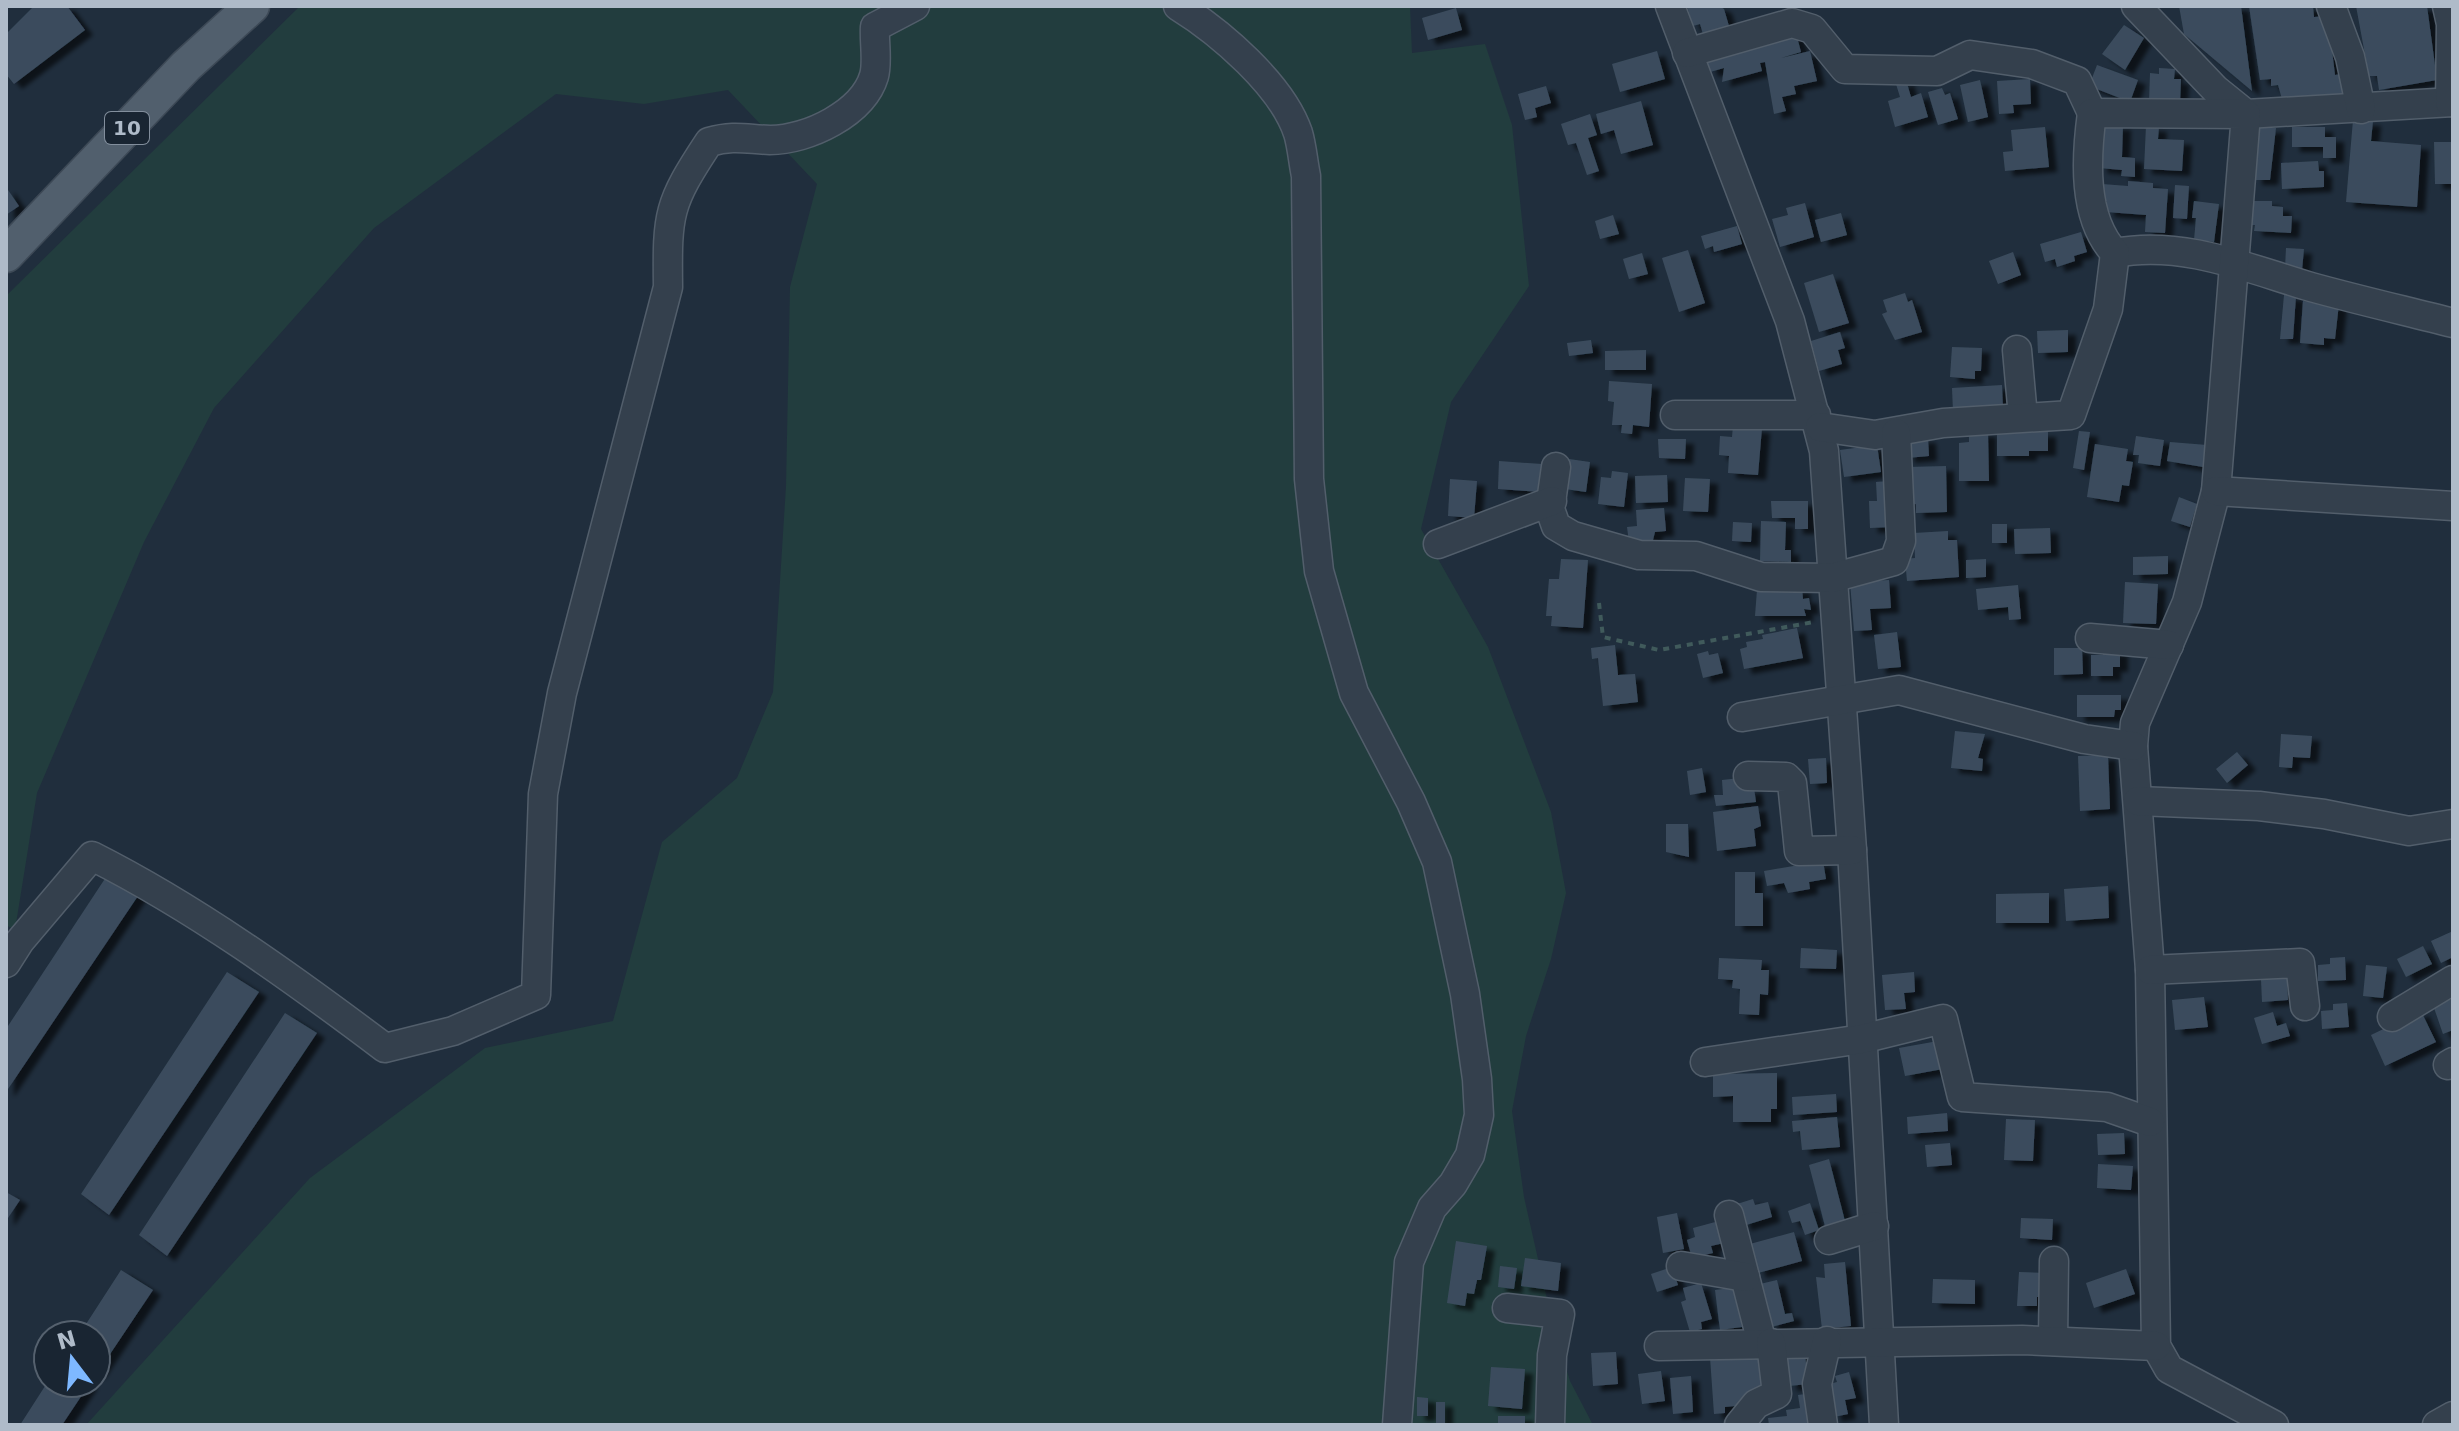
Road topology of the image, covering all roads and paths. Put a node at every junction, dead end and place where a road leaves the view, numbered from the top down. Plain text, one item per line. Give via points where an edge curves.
1 (252, 6) edge
2 (915, 6) edge
3 (1178, 6) edge
4 (1670, 6) edge
5 (2136, 6) edge
6 (2331, 6) edge
7 (2447, 6) edge
8 (1687, 53) junction
9 (2452, 102) edge
10 (2361, 109) junction
11 (2092, 113) junction
12 (2246, 114) junction
13 (2115, 253) junction
14 (6, 255) edge
15 (2235, 261) junction
16 (2453, 323) edge
17 (2017, 350) dead end
18 (1675, 415) dead end
19 (2023, 417) junction
20 (1818, 421) junction
21 (1896, 433) junction
22 (1556, 467) dead end
23 (2216, 491) junction
24 (1552, 501) junction
25 (2453, 506) edge
26 (1438, 544) dead end
27 (1832, 578) junction
28 (1599, 603) dead end
29 (1836, 619) junction
30 (2090, 638) dead end
31 (2169, 645) junction
32 (1842, 700) junction
33 (1742, 717) dead end
34 (2133, 746) junction
35 (1748, 776) dead end
36 (2138, 801) junction
37 (2453, 824) edge
38 (1852, 850) junction
39 (11, 947) edge
40 (2150, 970) junction
41 (2453, 980) edge
42 (2305, 1006) dead end
43 (2392, 1017) dead end
44 (1862, 1039) junction
45 (1705, 1062) dead end
46 (2150, 1122) junction
47 (1729, 1215) dead end
48 (1874, 1226) junction
49 (1829, 1240) dead end
50 (2054, 1261) dead end
51 (1681, 1266) dead end
52 (1745, 1277) junction
53 (1507, 1308) dead end
54 (1827, 1341) junction
55 (1880, 1341) junction
56 (2053, 1341) junction
57 (1766, 1343) junction
58 (1659, 1346) dead end
59 (2156, 1346) junction
60 (2453, 1416) edge
61 (1397, 1425) edge
62 (1550, 1425) edge
63 (1739, 1425) edge
64 (1823, 1425) edge
65 (1884, 1425) edge
66 (2274, 1425) edge
67 (2437, 1425) edge

1 - 14 main road, 10 via 186,66
2 - 39 street via 875,27 876,71 857,106 811,131 772,140 732,135 709,142 676,192 667,226 668,287 562,693 543,794 536,995 453,1031 385,1048 151,888 92,856
3 - 61 street via 1202,21 1264,79 1298,133 1306,176 1309,479 1319,571 1354,693 1437,862 1465,994 1479,1115 1470,1155 1432,1208 1409,1262
4 - 8 street
5 - 12 street
6 - 10 street
7 - 9 street
8 - 11 street via 1792,23 1812,29 1845,69 1937,71 1970,55 2032,64 2077,81
8 - 20 street via 1790,321
9 - 10 street
10 - 12 street
11 - 12 street
11 - 13 street via 2086,157 2098,229
12 - 15 street
13 - 15 street via 2143,247
13 - 19 street via 2108,309 2071,415
15 - 16 street
15 - 23 street
17 - 19 street
18 - 20 street
19 - 21 street via 1943,423
20 - 21 street via 1875,435
20 - 27 street via 1828,481
21 - 27 street via 1901,541 1894,561
22 - 24 street
23 - 25 street
23 - 31 street via 2187,602
24 - 26 street
24 - 27 street via 1556,526 1639,555 1696,556 1761,577
27 - 29 street
28 - 29 path via 1603,637 1650,650
29 - 32 street
30 - 31 street
31 - 34 street via 2135,723
32 - 33 street
32 - 34 street via 1899,690 2084,739
32 - 38 street
34 - 36 street
35 - 38 street via 1786,777 1792,783 1799,851
36 - 37 street via 2259,806 2409,831
36 - 40 street
38 - 44 street
40 - 42 street via 2300,963
40 - 46 street
41 - 43 street
44 - 45 street
44 - 46 street via 1943,1019 1962,1097 2107,1107
44 - 48 street
46 - 59 street
47 - 52 street
48 - 49 street
48 - 55 street
50 - 56 street
51 - 52 street
52 - 57 street
53 - 62 street via 1560,1314 1552,1355
54 - 55 street
54 - 57 street
54 - 64 street via 1817,1384
55 - 56 street
55 - 65 street
56 - 59 street
57 - 58 street
57 - 63 street via 1777,1394 1756,1404
59 - 66 street via 2169,1369
60 - 67 street

